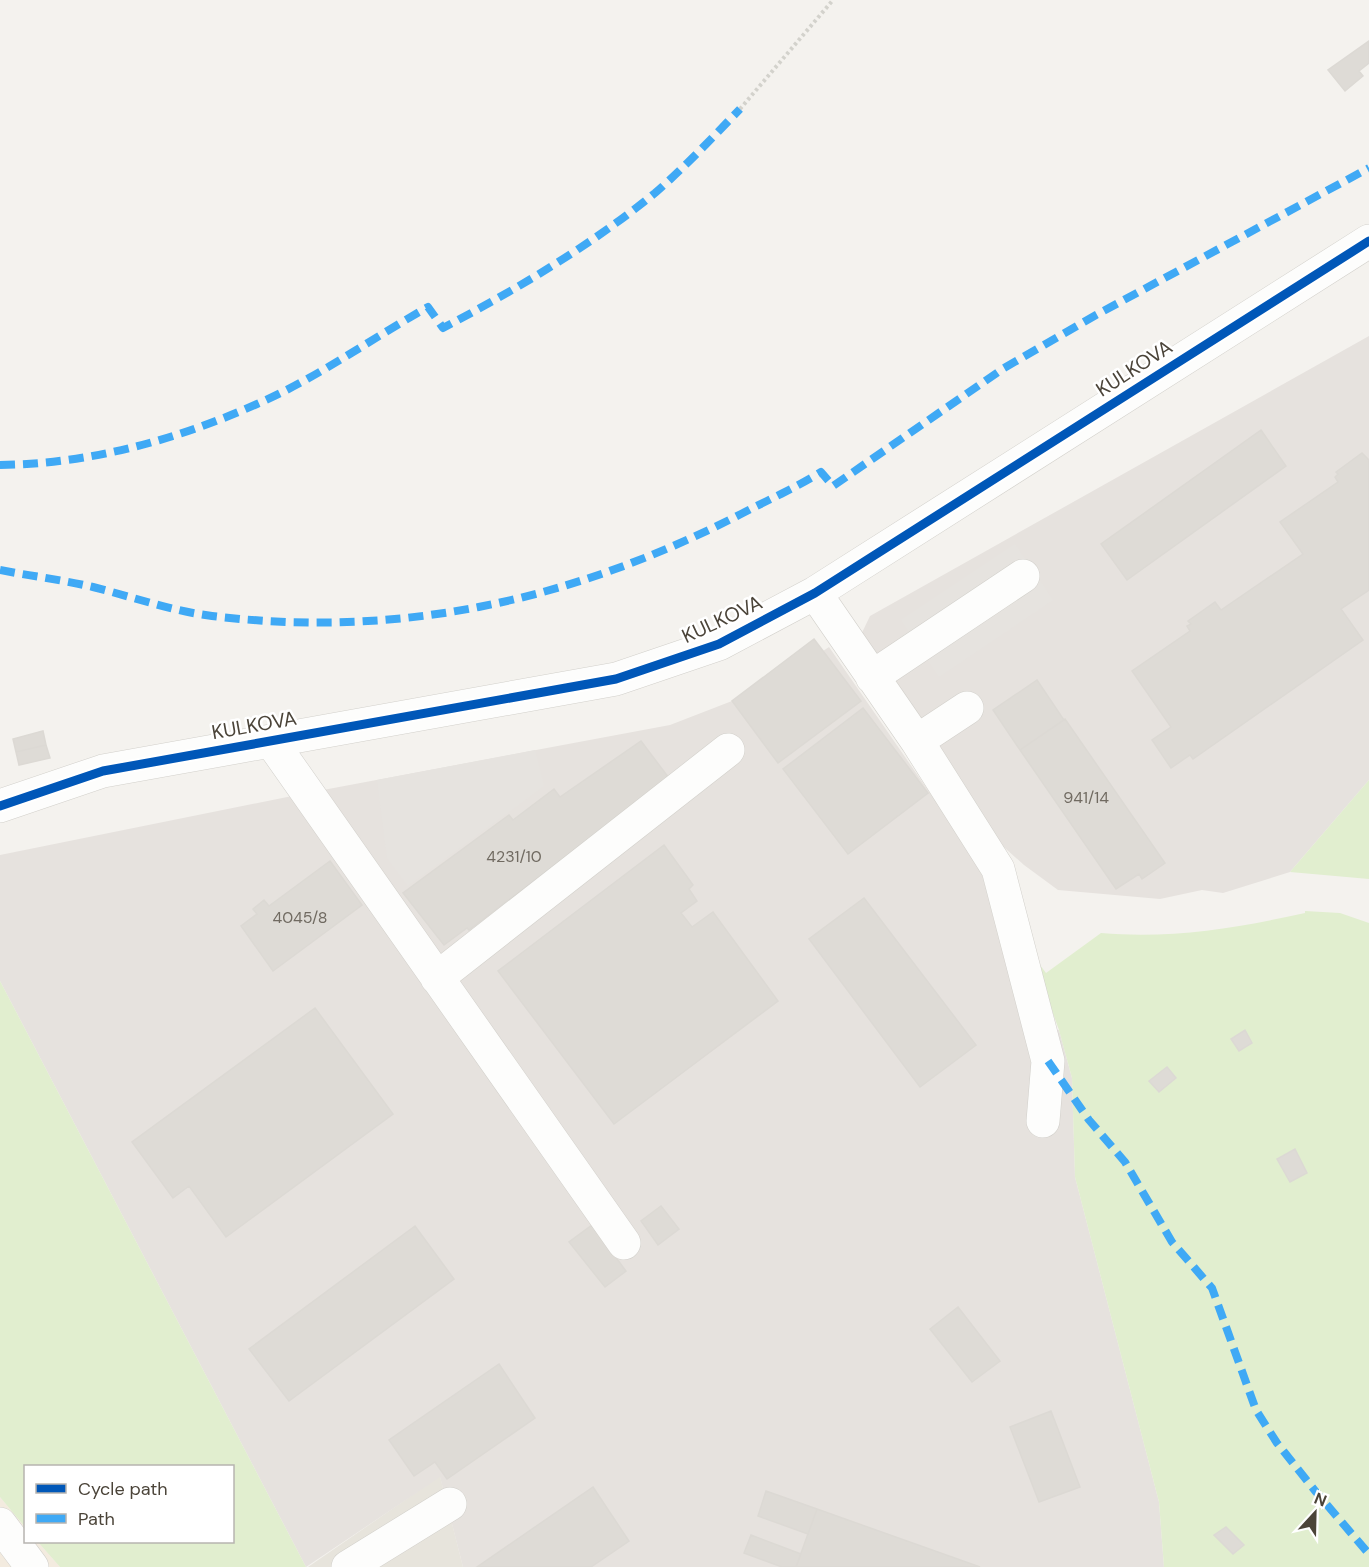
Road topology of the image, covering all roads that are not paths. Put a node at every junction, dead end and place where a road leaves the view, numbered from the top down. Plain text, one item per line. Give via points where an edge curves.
1 (1369, 241) edge
2 (1023, 576) dead end
3 (815, 593) junction
4 (872, 677) junction
5 (967, 708) dead end
6 (271, 741) junction
7 (916, 741) junction
8 (728, 750) dead end
9 (0, 806) edge
10 (437, 978) junction
11 (1043, 1121) dead end
12 (624, 1243) dead end
13 (450, 1504) dead end
14 (0, 1524) edge
15 (32, 1567) edge
16 (348, 1567) edge

1 - 3 street, KULKOVA
2 - 4 street
3 - 4 street
3 - 6 street, KULKOVA via 719,644 616,679
4 - 7 street
5 - 7 street
6 - 9 street, KULKOVA via 103,771
6 - 10 street
7 - 11 street via 998,869 1048,1061
8 - 10 street
10 - 12 street
13 - 16 street
14 - 15 street

